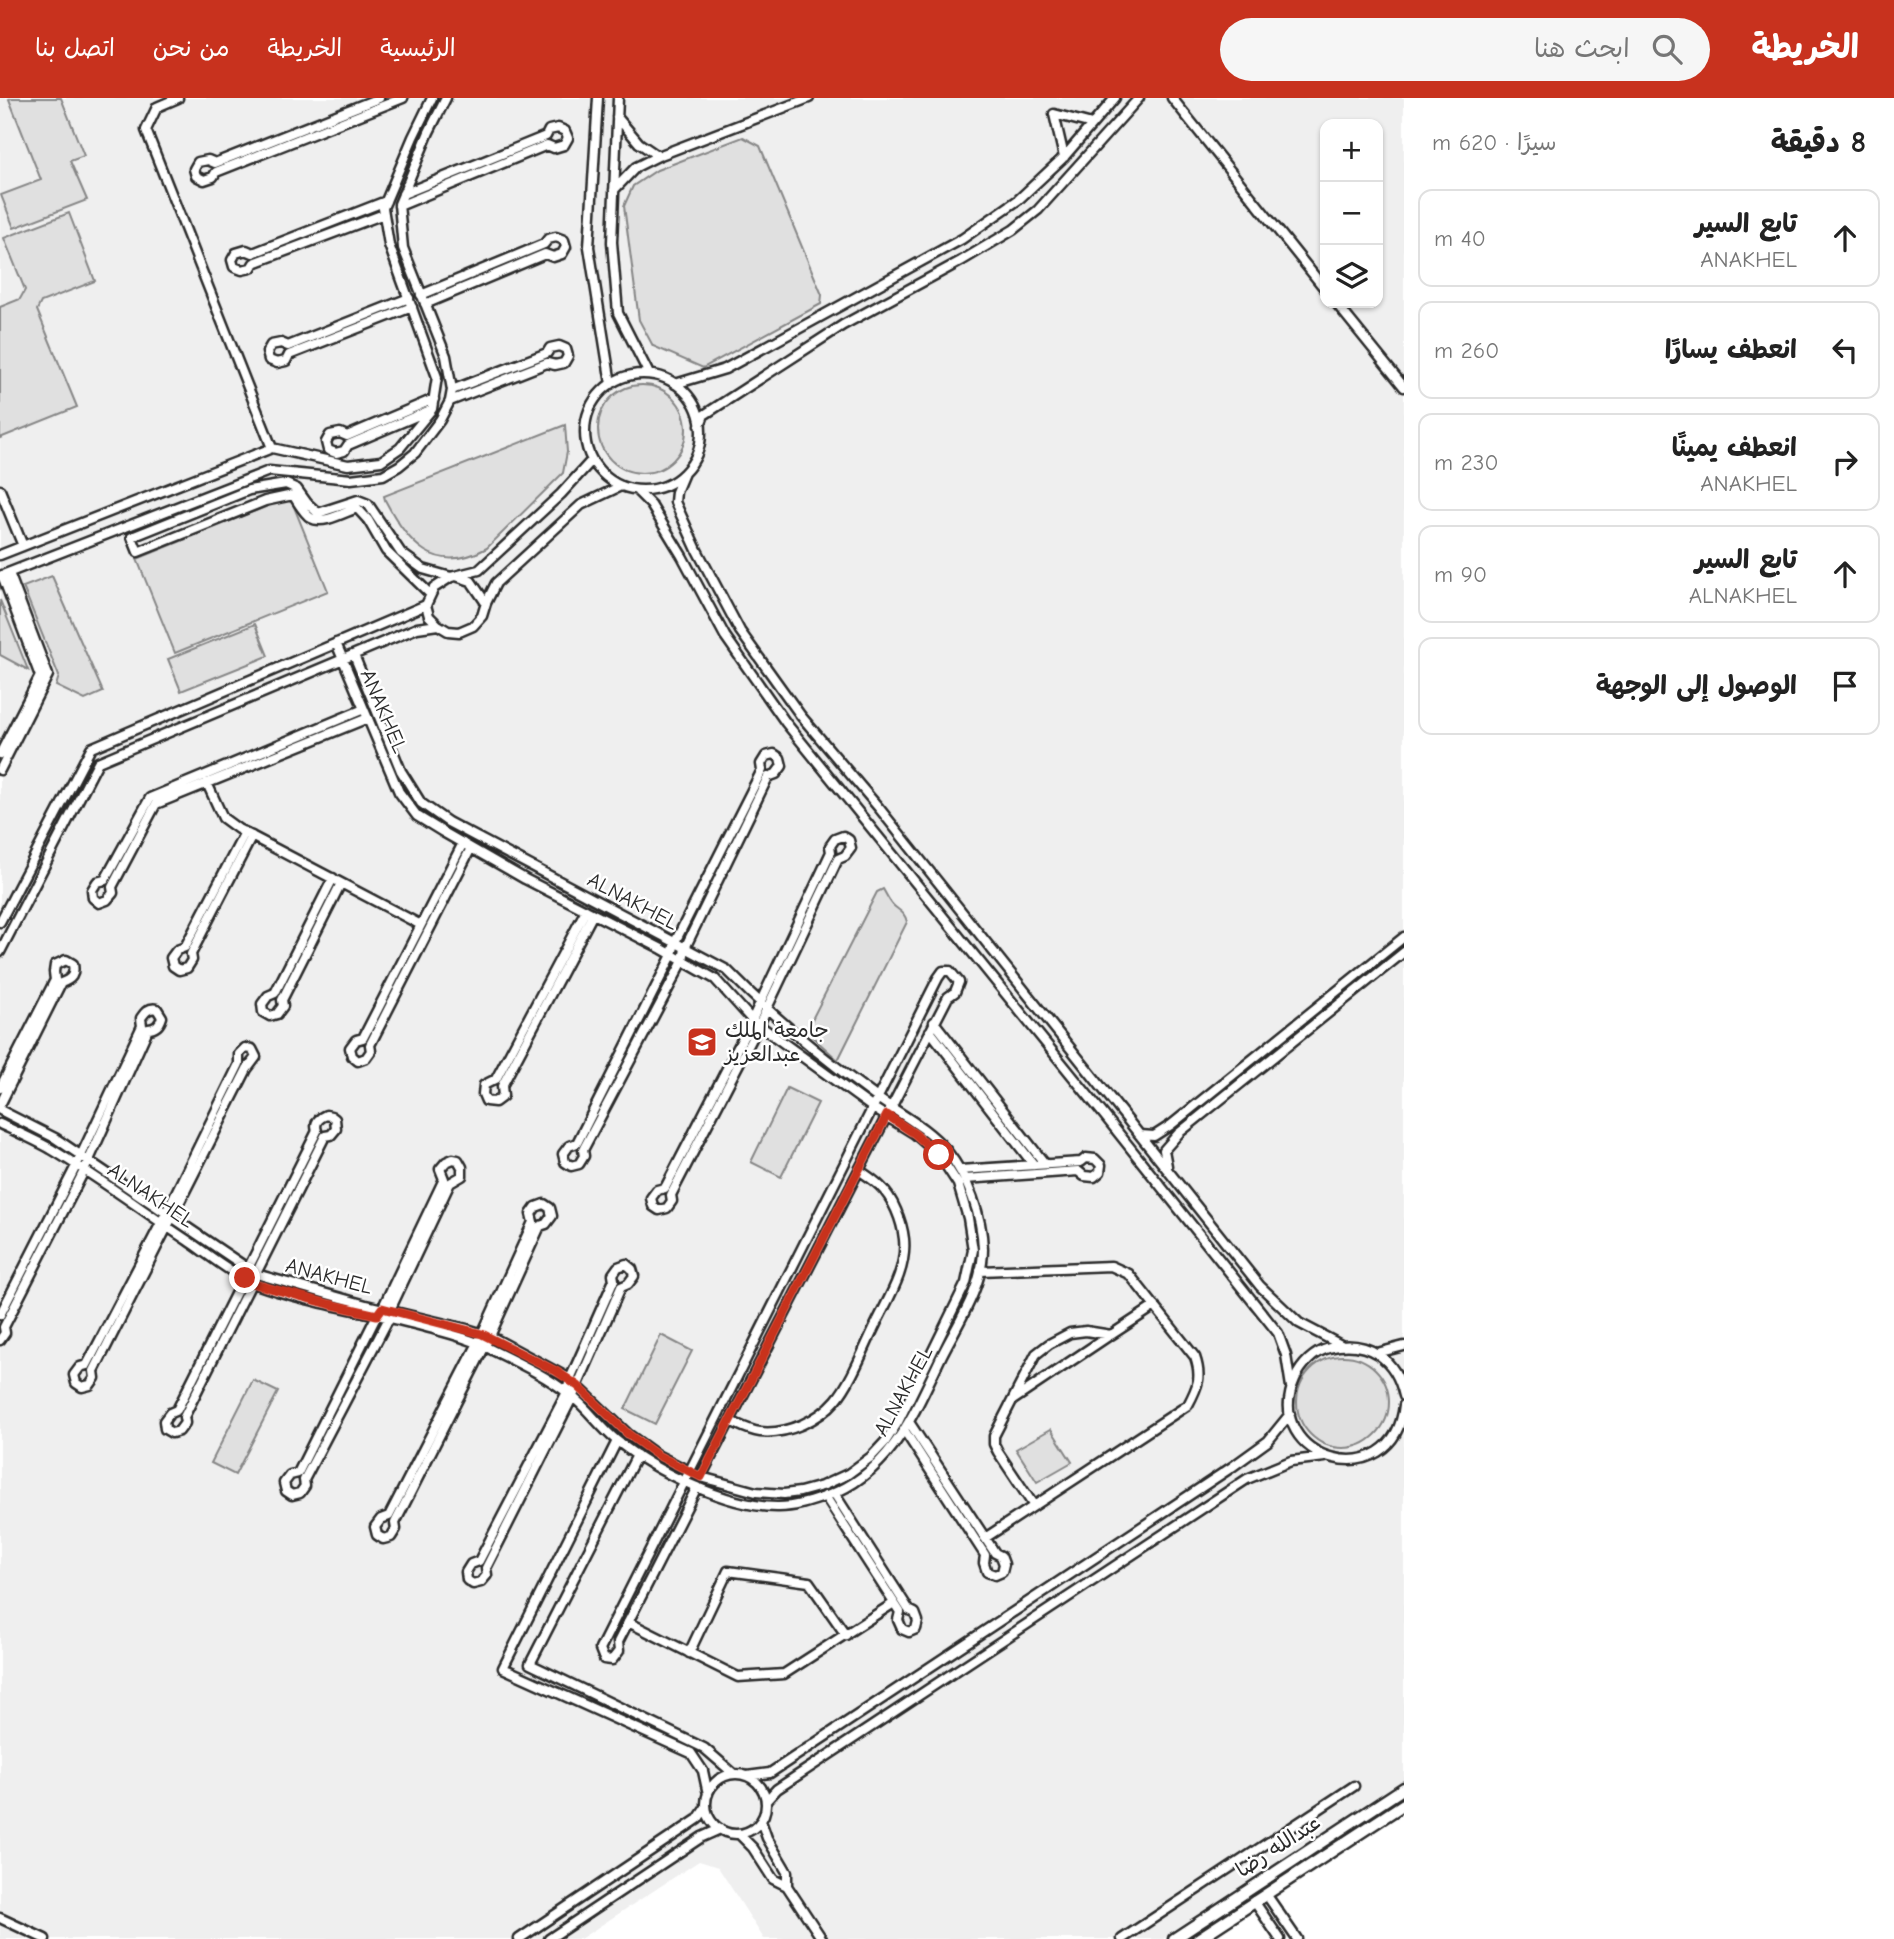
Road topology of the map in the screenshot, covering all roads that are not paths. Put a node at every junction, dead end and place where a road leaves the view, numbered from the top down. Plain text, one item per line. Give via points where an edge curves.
1 (178, 98) edge
2 (379, 98) edge
3 (403, 98) edge
4 (432, 98) edge
5 (446, 98) edge
6 (598, 98) edge
7 (618, 98) edge
8 (809, 98) edge
9 (1115, 98) edge
10 (1139, 98) edge
11 (1172, 98) edge
12 (617, 117) junction
13 (1092, 124) junction
14 (658, 156) junction
15 (1064, 157) junction
16 (614, 190) junction
17 (403, 194) junction
18 (386, 201) junction
19 (399, 206) junction
20 (384, 214) junction
21 (1320, 283) edge
22 (421, 295) junction
23 (409, 298) junction
24 (425, 304) junction
25 (412, 307) junction
26 (1340, 308) edge
27 (649, 374) junction
28 (611, 384) junction
29 (675, 384) junction
30 (1404, 387) edge
31 (452, 390) junction
32 (434, 399) junction
33 (450, 401) junction
34 (432, 410) junction
35 (700, 425) junction
36 (272, 448) junction
37 (592, 460) junction
38 (684, 473) junction
39 (621, 486) junction
40 (636, 489) junction
41 (0, 490) edge
42 (23, 547) junction
43 (0, 555) edge
44 (4, 574) edge
45 (453, 576) junction
46 (430, 594) junction
47 (486, 603) junction
48 (426, 605) junction
49 (438, 625) junction
50 (336, 643) junction
51 (354, 655) junction
52 (343, 660) junction
53 (366, 713) junction
54 (0, 754) edge
55 (0, 770) edge
56 (207, 783) junction
57 (248, 834) junction
58 (467, 846) junction
59 (337, 881) junction
60 (589, 912) junction
61 (0, 922) edge
62 (421, 925) junction
63 (1404, 937) edge
64 (675, 942) junction
65 (685, 948) junction
66 (0, 952) edge
67 (1404, 952) edge
68 (672, 955) junction
69 (683, 961) junction
70 (759, 1003) junction
71 (766, 1010) junction
72 (756, 1022) junction
73 (934, 1022) junction
74 (930, 1031) junction
75 (0, 1088) edge
76 (878, 1098) junction
77 (892, 1106) junction
78 (0, 1108) edge
79 (873, 1108) junction
80 (887, 1115) junction
81 (0, 1124) edge
82 (1140, 1135) junction
83 (84, 1157) junction
84 (1045, 1164) junction
85 (1034, 1165) junction
86 (76, 1166) junction
87 (1168, 1169) junction
88 (859, 1170) junction
89 (960, 1170) junction
90 (84, 1171) junction
91 (965, 1179) junction
92 (169, 1215) junction
93 (164, 1225) junction
94 (980, 1271) junction
95 (250, 1276) junction
96 (1154, 1306) junction
97 (384, 1313) junction
98 (0, 1315) edge
99 (486, 1335) junction
100 (1111, 1335) junction
101 (0, 1340) edge
102 (481, 1345) junction
103 (1341, 1345) junction
104 (1404, 1346) edge
105 (1377, 1353) junction
106 (570, 1379) junction
107 (578, 1386) junction
108 (1291, 1387) junction
109 (570, 1394) junction
110 (1404, 1396) edge
111 (1010, 1402) junction
112 (1404, 1405) edge
113 (1290, 1414) junction
114 (730, 1421) junction
115 (906, 1426) junction
116 (617, 1441) junction
117 (637, 1455) junction
118 (1325, 1457) junction
119 (690, 1472) junction
120 (701, 1477) junction
121 (685, 1481) junction
122 (697, 1487) junction
123 (829, 1495) junction
124 (1034, 1506) junction
125 (985, 1538) junction
126 (894, 1603) junction
127 (628, 1622) junction
128 (846, 1634) junction
129 (689, 1653) junction
130 (734, 1774) junction
131 (747, 1776) junction
132 (1354, 1786) dead end
133 (1404, 1787) edge
134 (708, 1794) junction
135 (766, 1801) junction
136 (1404, 1804) edge
137 (706, 1807) junction
138 (761, 1821) junction
139 (720, 1829) junction
140 (739, 1834) junction
141 (787, 1886) junction
142 (1266, 1894) junction
143 (1255, 1901) junction
144 (0, 1918) edge
145 (45, 1939) edge
146 (519, 1939) edge
147 (549, 1939) edge
148 (822, 1939) edge
149 (1122, 1939) edge
150 (1174, 1939) edge
151 (1198, 1939) edge
152 (1280, 1939) edge
153 (1297, 1939) edge

1 - 36 street via 157,107 146,130
2 - 3 street via 215,163 198,162 194,169 204,180 213,177
4 - 18 street
5 - 17 street
6 - 28 street via 589,247
7 - 12 street
8 - 14 street
9 - 13 street
10 - 35 street via 1038,210 1013,230 843,325 704,415
11 - 21 street
12 - 14 street via 639,143
12 - 16 street
13 - 15 street
13 - 15 street via 1054,114
14 - 16 street via 636,167
15 - 29 street via 1018,200 962,239 725,369
16 - 27 street via 612,242 618,313
17 - 19 street
17 - 19 street via 549,130 558,128 568,138 564,145 547,145
18 - 20 street
18 - 20 street via 253,253 236,253 234,267 242,271 251,268 254,263
19 - 22 street via 403,248
20 - 23 street via 389,245
22 - 24 street
22 - 24 street via 548,239 564,240 562,254 545,254
23 - 25 street
23 - 25 street via 288,346 271,345 269,360 286,361 289,355
24 - 31 street via 446,356
25 - 32 street via 437,377
26 - 30 street
27 - 28 street
27 - 29 street
28 - 37 street via 600,393 586,418
29 - 35 street via 696,409
31 - 33 street
31 - 33 street via 550,348 566,349 564,363 547,363
32 - 34 street
32 - 34 street via 347,436 330,435 328,450 344,451 348,445
33 - 44 street via 415,453 383,475 351,479 269,471
34 - 36 street via 400,448 381,461 348,464
35 - 38 street via 698,450
36 - 42 street
37 - 39 street
37 - 45 street via 479,569
38 - 40 street via 662,486
38 - 82 street via 675,502 740,631 801,716
39 - 40 street
39 - 47 street via 581,505 496,583
40 - 108 street via 682,555 725,636 786,723 1278,1333
41 - 42 street
42 - 43 street
44 - 54 street via 40,676
44 - 55 street via 48,675
45 - 46 street
45 - 46 street via 423,569 401,553 368,504 358,500 318,513 298,489 286,484 249,490 131,537 138,552 265,501 293,495 315,520 325,521 356,508 386,551
45 - 47 street via 471,581
46 - 48 street
47 - 49 street via 473,626 459,632
48 - 49 street
48 - 50 street
49 - 51 street via 417,628
50 - 52 street, ANAKHEL
50 - 61 street via 91,748
51 - 52 street
51 - 64 street, ALNAKHEL via 401,771 421,803 471,835
52 - 53 street, ANAKHEL
52 - 66 street via 98,762
53 - 56 street
53 - 56 street via 150,798 105,880 92,890 93,898 99,902 113,893 112,887 156,804
53 - 58 street, ANAKHEL via 411,808
56 - 57 street via 223,818
57 - 57 street via 185,947 171,958 179,970 192,960
57 - 59 street
58 - 60 street, ANAKHEL
58 - 62 street
58 - 62 street via 371,1051 358,1060 350,1048 363,1038
59 - 59 street via 275,993 262,1004 263,1012 270,1016 283,1006
59 - 62 street
60 - 60 street via 496,1079 484,1085 486,1101 503,1096 502,1086
60 - 68 street, ANAKHEL
63 - 82 street via 1171,1125 1154,1136
64 - 65 street, ALNAKHEL
64 - 65 street via 762,770 761,764 774,754 782,766 768,776
64 - 68 street
65 - 69 street
65 - 70 street, ALNAKHEL via 727,971
67 - 87 street via 1179,1133 1164,1150
68 - 69 street, ANAKHEL
68 - 69 street via 577,1143 563,1154 571,1166 584,1156 583,1150
69 - 72 street, ANAKHEL via 715,979
70 - 71 street, ALNAKHEL
70 - 71 street via 830,846 843,836 851,848 838,859
70 - 72 street
71 - 72 street
71 - 76 street, ALNAKHEL
72 - 72 street via 665,1188 651,1198 659,1210 673,1201 671,1195
72 - 79 street, ANAKHEL
73 - 74 street
73 - 76 street via 956,992 959,982 950,971 943,971 938,978
73 - 84 street
74 - 77 street
74 - 85 street
75 - 78 street via 55,980 55,965 66,960 75,972 61,983
76 - 77 street, ALNAKHEL
76 - 79 street
77 - 80 street
77 - 89 street, ALNAKHEL via 924,1129
78 - 83 street
79 - 80 street, ANAKHEL
79 - 119 street
80 - 88 street
80 - 120 street, ANAKHEL via 939,1155 958,1184 972,1250 966,1283 898,1422 871,1457 822,1486 784,1494 756,1492
81 - 86 street, ALNAKHEL
82 - 87 street
83 - 83 street via 148,1029 160,1022 156,1009 147,1010 141,1018 142,1026
83 - 86 street
83 - 90 street
83 - 92 street
84 - 85 street
84 - 91 street via 1086,1158 1101,1165 1094,1178 1078,1171
85 - 89 street
86 - 90 street, ALNAKHEL
86 - 98 street
87 - 103 street via 1261,1286 1299,1323
88 - 114 street
88 - 114 street via 882,1187 897,1211 904,1261 847,1383 836,1400 799,1426 758,1432
89 - 91 street, ALNAKHEL
90 - 93 street, ALNAKHEL
90 - 101 street
91 - 94 street, ALNAKHEL via 978,1214 983,1250
92 - 92 street via 256,1056 251,1049 239,1054 239,1063
92 - 93 street
92 - 95 street
93 - 93 street via 88,1364 74,1375 82,1387 95,1378 94,1371
93 - 95 street, ALNAKHEL
94 - 96 street via 1111,1266 1129,1274
94 - 115 street, ALNAKHEL
95 - 95 street via 177,1410 164,1421 165,1429 172,1433 185,1423
95 - 95 street via 325,1136 336,1129 331,1116 317,1122 317,1131
95 - 97 street, ALNAKHEL via 329,1304
96 - 100 street
96 - 124 street via 1198,1365 1200,1373 1188,1405
97 - 97 street via 450,1183 462,1176 458,1160 446,1162 440,1169 444,1179
97 - 97 street via 298,1473 284,1483 292,1495 305,1486
97 - 99 street, ANAKHEL
97 - 102 street, ALNAKHEL
99 - 99 street via 540,1226 552,1216 544,1204 531,1214 533,1222
99 - 102 street
99 - 106 street, ANAKHEL
100 - 111 street
100 - 111 street via 1070,1333 1049,1344 1036,1354
102 - 102 street via 389,1516 375,1527 383,1539 396,1530 395,1523
102 - 109 street, ALNAKHEL
103 - 105 street
103 - 108 street via 1309,1359
104 - 105 street
105 - 110 street via 1391,1365
106 - 107 street, ANAKHEL
106 - 107 street via 613,1274 626,1264 634,1276 621,1287
106 - 109 street
107 - 109 street
107 - 119 street, ANAKHEL via 628,1434
108 - 113 street
109 - 109 street via 479,1562 466,1572 473,1584 487,1575
109 - 116 street, ALNAKHEL
111 - 124 street via 994,1444
112 - 118 street via 1394,1436 1381,1450 1344,1461
113 - 118 street via 1309,1447
113 - 131 street via 1268,1441 1197,1490 770,1773
114 - 120 street
115 - 123 street, ALNAKHEL via 875,1467
115 - 125 street
115 - 125 street via 985,1555 988,1572 995,1575 1002,1572 1004,1564
116 - 117 street, ALNAKHEL
116 - 134 street via 502,1668 691,1753 704,1771
117 - 121 street, ALNAKHEL
117 - 130 street via 530,1664 704,1748
118 - 135 street via 1291,1461 1247,1479 777,1789
119 - 120 street, ANAKHEL
119 - 121 street
121 - 122 street, ALNAKHEL
121 - 127 street via 600,1648 604,1659 612,1660 619,1651 618,1642
122 - 123 street, ALNAKHEL via 750,1504 779,1507
122 - 127 street
123 - 126 street
123 - 126 street via 915,1613 916,1629 902,1629
124 - 125 street
126 - 128 street
127 - 129 street
128 - 129 street via 784,1674 738,1677
128 - 129 street via 809,1582 728,1571
130 - 131 street
130 - 134 street via 721,1778
131 - 135 street via 758,1783
132 - 149 street
133 - 150 street, عبدالله رضا
134 - 137 street
135 - 138 street
136 - 142 street, عبدالله رضا
137 - 139 street
137 - 146 street via 698,1819
138 - 140 street
138 - 141 street via 788,1872
139 - 140 street
139 - 147 street
140 - 141 street via 774,1879
141 - 148 street
142 - 143 street, عبدالله رضا
142 - 153 street
143 - 151 street, عبدالله رضا
143 - 152 street
144 - 145 street

